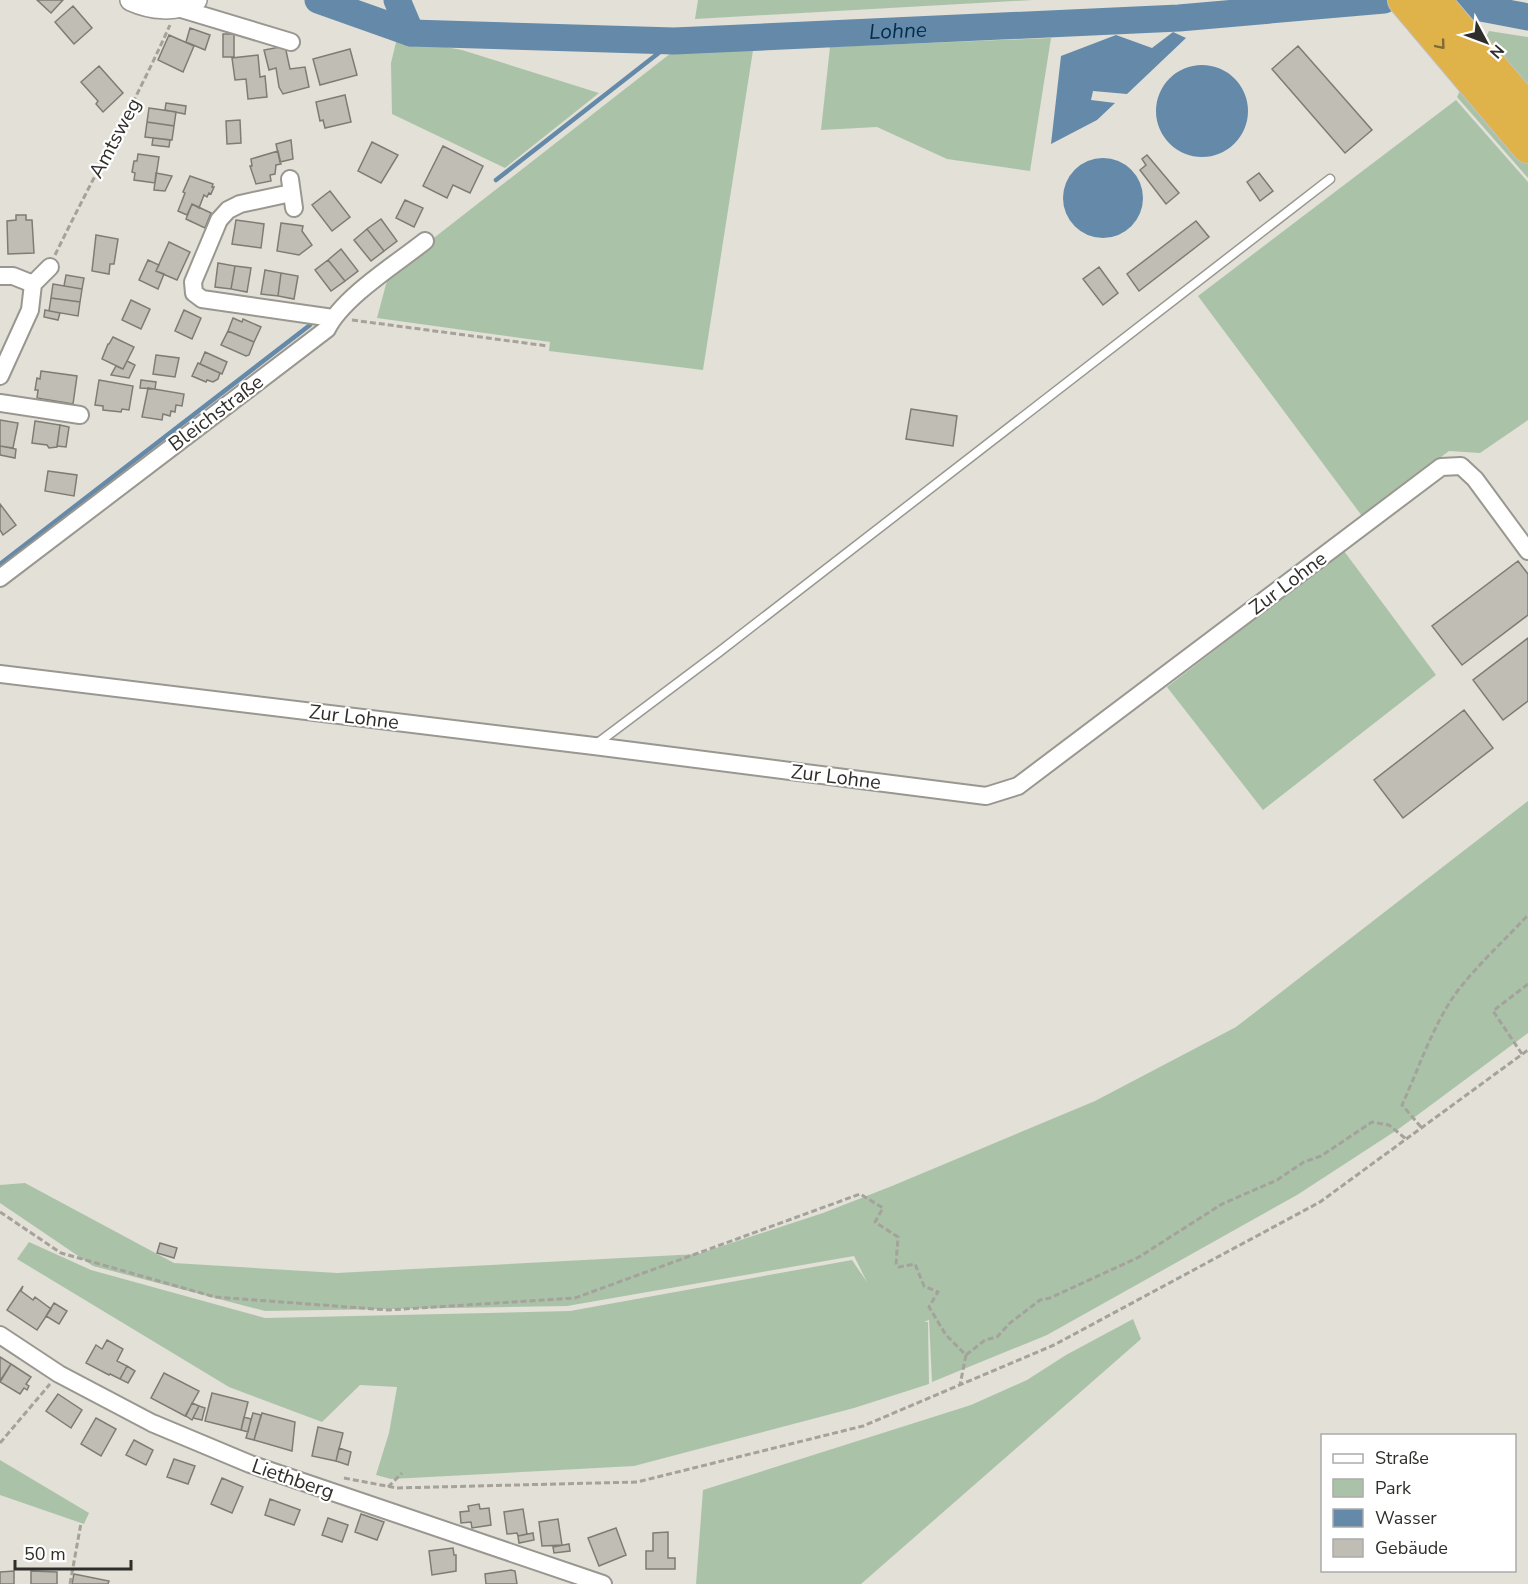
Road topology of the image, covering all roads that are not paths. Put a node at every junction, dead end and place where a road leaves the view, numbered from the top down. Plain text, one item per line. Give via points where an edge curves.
1 (131, 0) edge
2 (1404, 0) edge
3 (1434, 0) edge
4 (187, 4) edge
5 (291, 42) dead end
6 (1528, 110) edge
7 (1528, 147) edge
8 (1330, 179) dead end
9 (292, 193) dead end
10 (425, 241) dead end
11 (50, 267) road end
12 (0, 276) edge
13 (33, 284) junction
14 (333, 318) junction
15 (0, 376) edge
16 (0, 404) edge
17 (80, 416) dead end
18 (1528, 551) edge
19 (0, 578) edge
20 (0, 674) edge
21 (594, 746) junction
22 (0, 1335) edge
23 (603, 1584) edge

1 - 4 street via 146,6
2 -> 7 highway
3 - 6 highway
4 - 5 street
8 - 21 lane
9 - 14 street via 228,210 219,220 194,282 194,293 202,299
10 - 14 street, Bleichstraße
11 - 13 street
12 - 13 street via 13,276
13 - 15 street via 30,310
14 - 19 street, Bleichstraße via 327,329
16 - 17 street
18 - 21 street, Zur Lohne via 1475,479 1461,466 1442,467 1018,786 986,796
20 - 21 street, Zur Lohne
22 - 23 street, Liethberg via 59,1374 152,1423 250,1464

